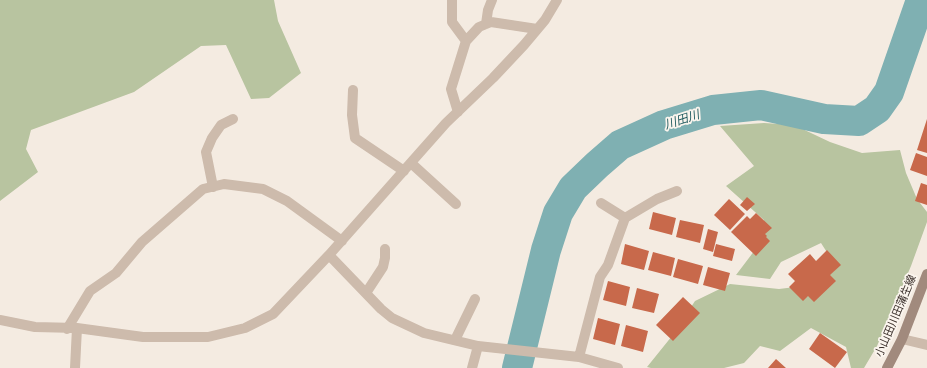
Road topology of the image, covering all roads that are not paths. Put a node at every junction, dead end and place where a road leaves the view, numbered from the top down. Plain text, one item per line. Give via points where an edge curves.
1 (452, 0) edge
2 (492, 0) edge
3 (557, 0) edge
4 (486, 24) junction
5 (537, 30) junction
6 (466, 41) junction
7 (353, 90) dead end
8 (458, 112) junction
9 (233, 119) dead end
10 (411, 163) junction
11 (404, 171) junction
12 (213, 187) junction
13 (677, 190) dead end
14 (601, 203) dead end
15 (456, 204) dead end
16 (625, 218) junction
17 (342, 241) junction
18 (385, 249) dead end
19 (329, 255) junction
20 (927, 274) edge
21 (366, 293) junction
22 (475, 299) dead end
23 (0, 320) edge
24 (72, 328) junction
25 (902, 339) junction
26 (455, 340) junction
27 (927, 345) edge
28 (483, 346) junction
29 (579, 357) junction
30 (75, 368) edge
31 (472, 368) edge
32 (618, 368) edge
33 (887, 368) edge

1 - 6 street via 452,22
2 - 4 street
3 - 5 street
4 - 5 street via 491,22
4 - 6 street
5 - 8 street
6 - 8 street via 450,89
7 - 11 street via 352,115 355,138
8 - 10 street
9 - 12 street via 221,124 206,152
10 - 11 street
10 - 15 street
11 - 17 street
12 - 17 street via 224,184 264,189 287,200
12 - 24 street via 203,189 142,242 116,273 90,291
13 - 16 street
14 - 16 street
16 - 29 street via 608,265 600,277
17 - 19 street
18 - 21 street via 383,267
19 - 21 street
19 - 24 street via 273,314 245,328 208,337 143,337
20 - 25 main road, 小山田川田蒲生線
21 - 26 street via 392,318 424,333
22 - 26 street
23 - 24 street via 34,327
24 - 30 street
25 - 27 street
25 - 33 main road, 小山田川田蒲生線
26 - 28 street
28 - 29 street
28 - 31 street
29 - 32 street

